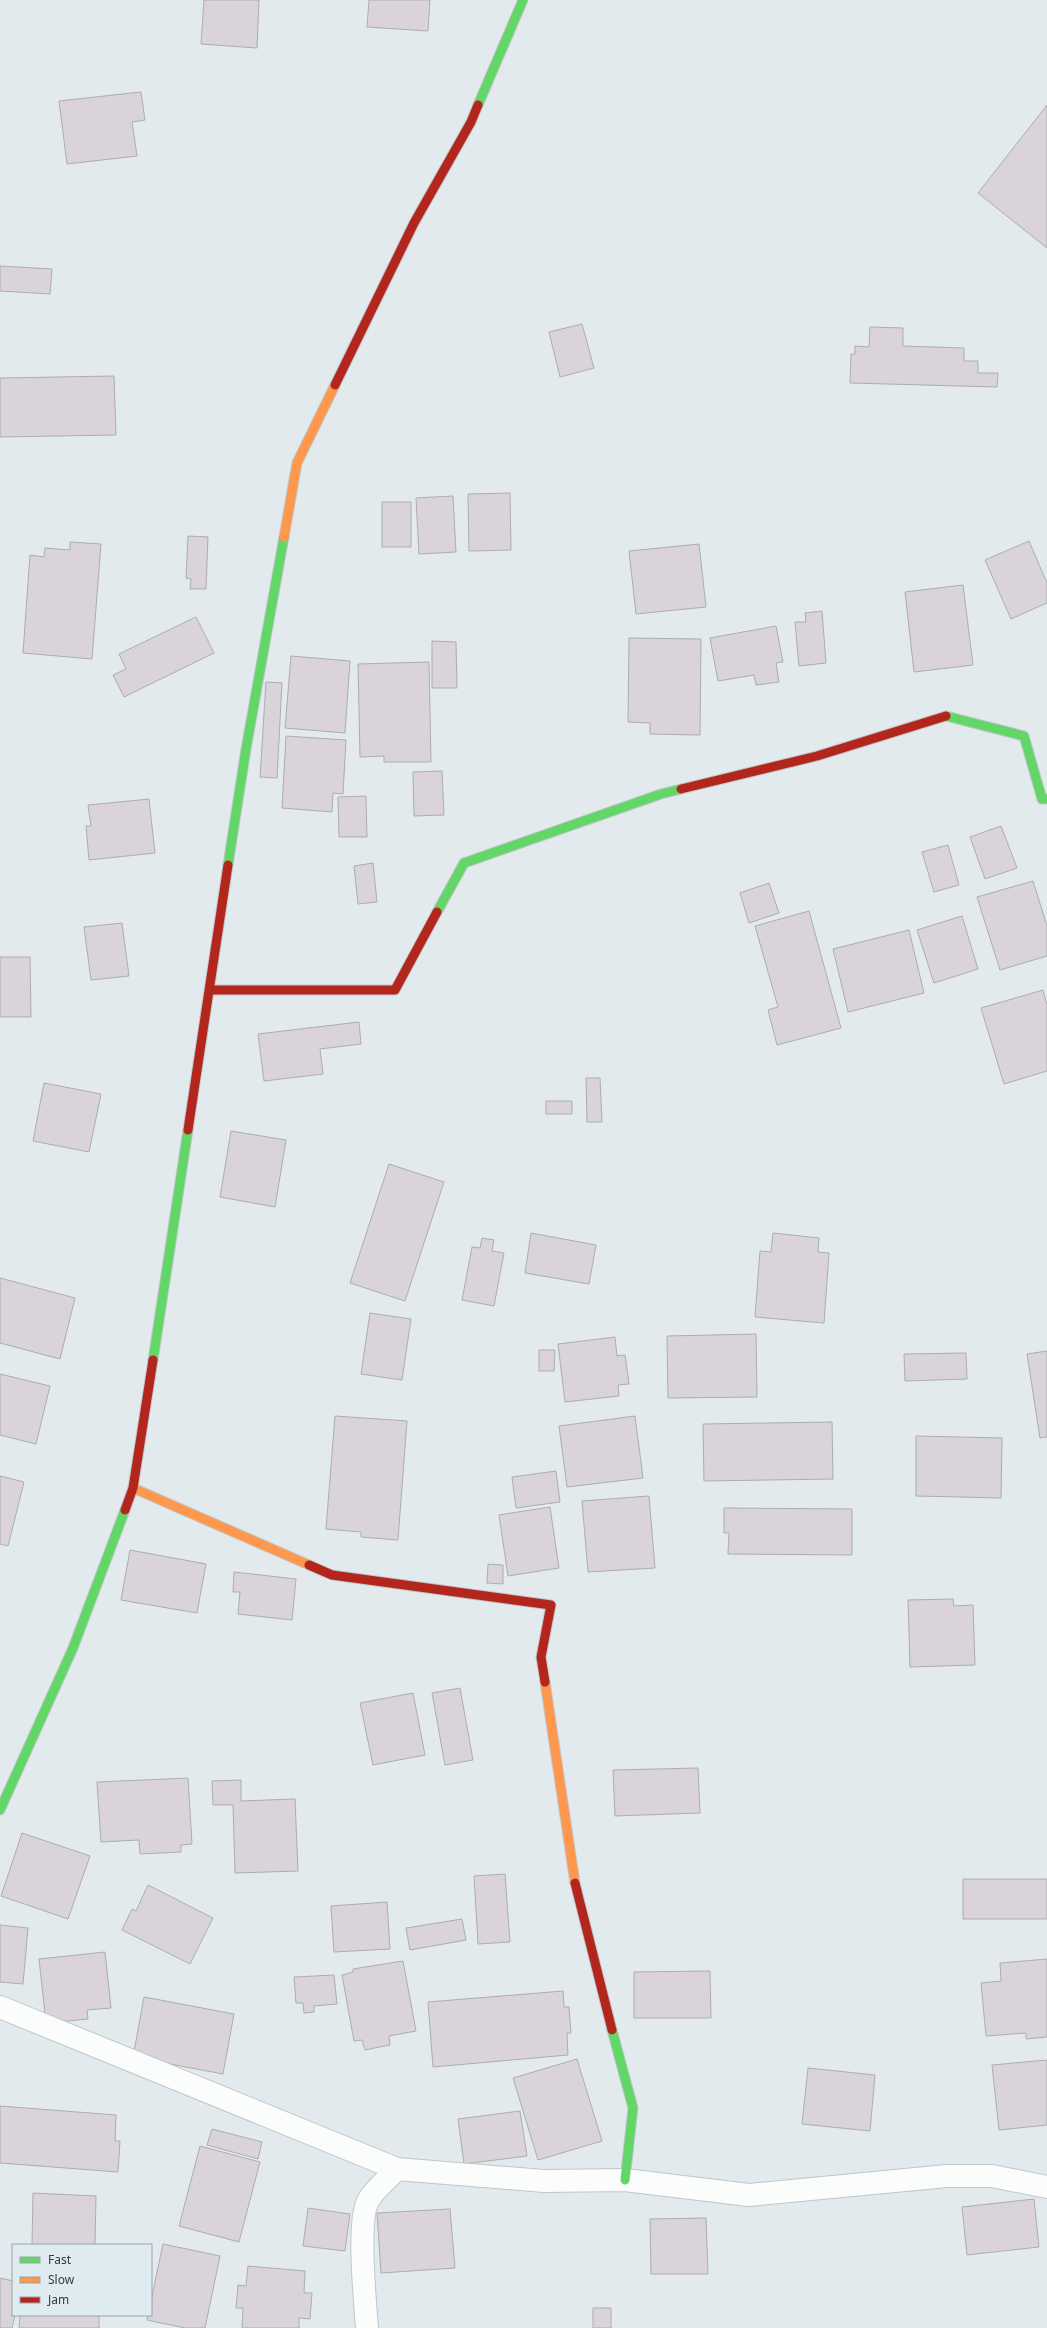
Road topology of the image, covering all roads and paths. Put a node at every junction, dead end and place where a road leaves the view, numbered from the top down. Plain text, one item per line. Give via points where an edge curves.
1 (523, 0) edge
2 (1047, 799) edge
3 (211, 990) junction
4 (133, 1488) junction
5 (0, 1810) edge
6 (0, 2007) edge
7 (397, 2169) junction
8 (625, 2180) junction
9 (1047, 2186) edge
10 (367, 2328) edge

1 - 3 street via 471,122 414,223 297,463 246,749
2 - 3 street via 1042,799 1024,736 943,715 817,756 661,794 464,863 395,990
3 - 4 street
4 - 5 street via 73,1648
4 - 8 street via 332,1575 551,1605 541,1658 576,1892 633,2108
6 - 7 street
7 - 8 street via 544,2182
7 - 10 street via 369,2199 363,2212
8 - 9 street via 749,2195 947,2176 992,2176

